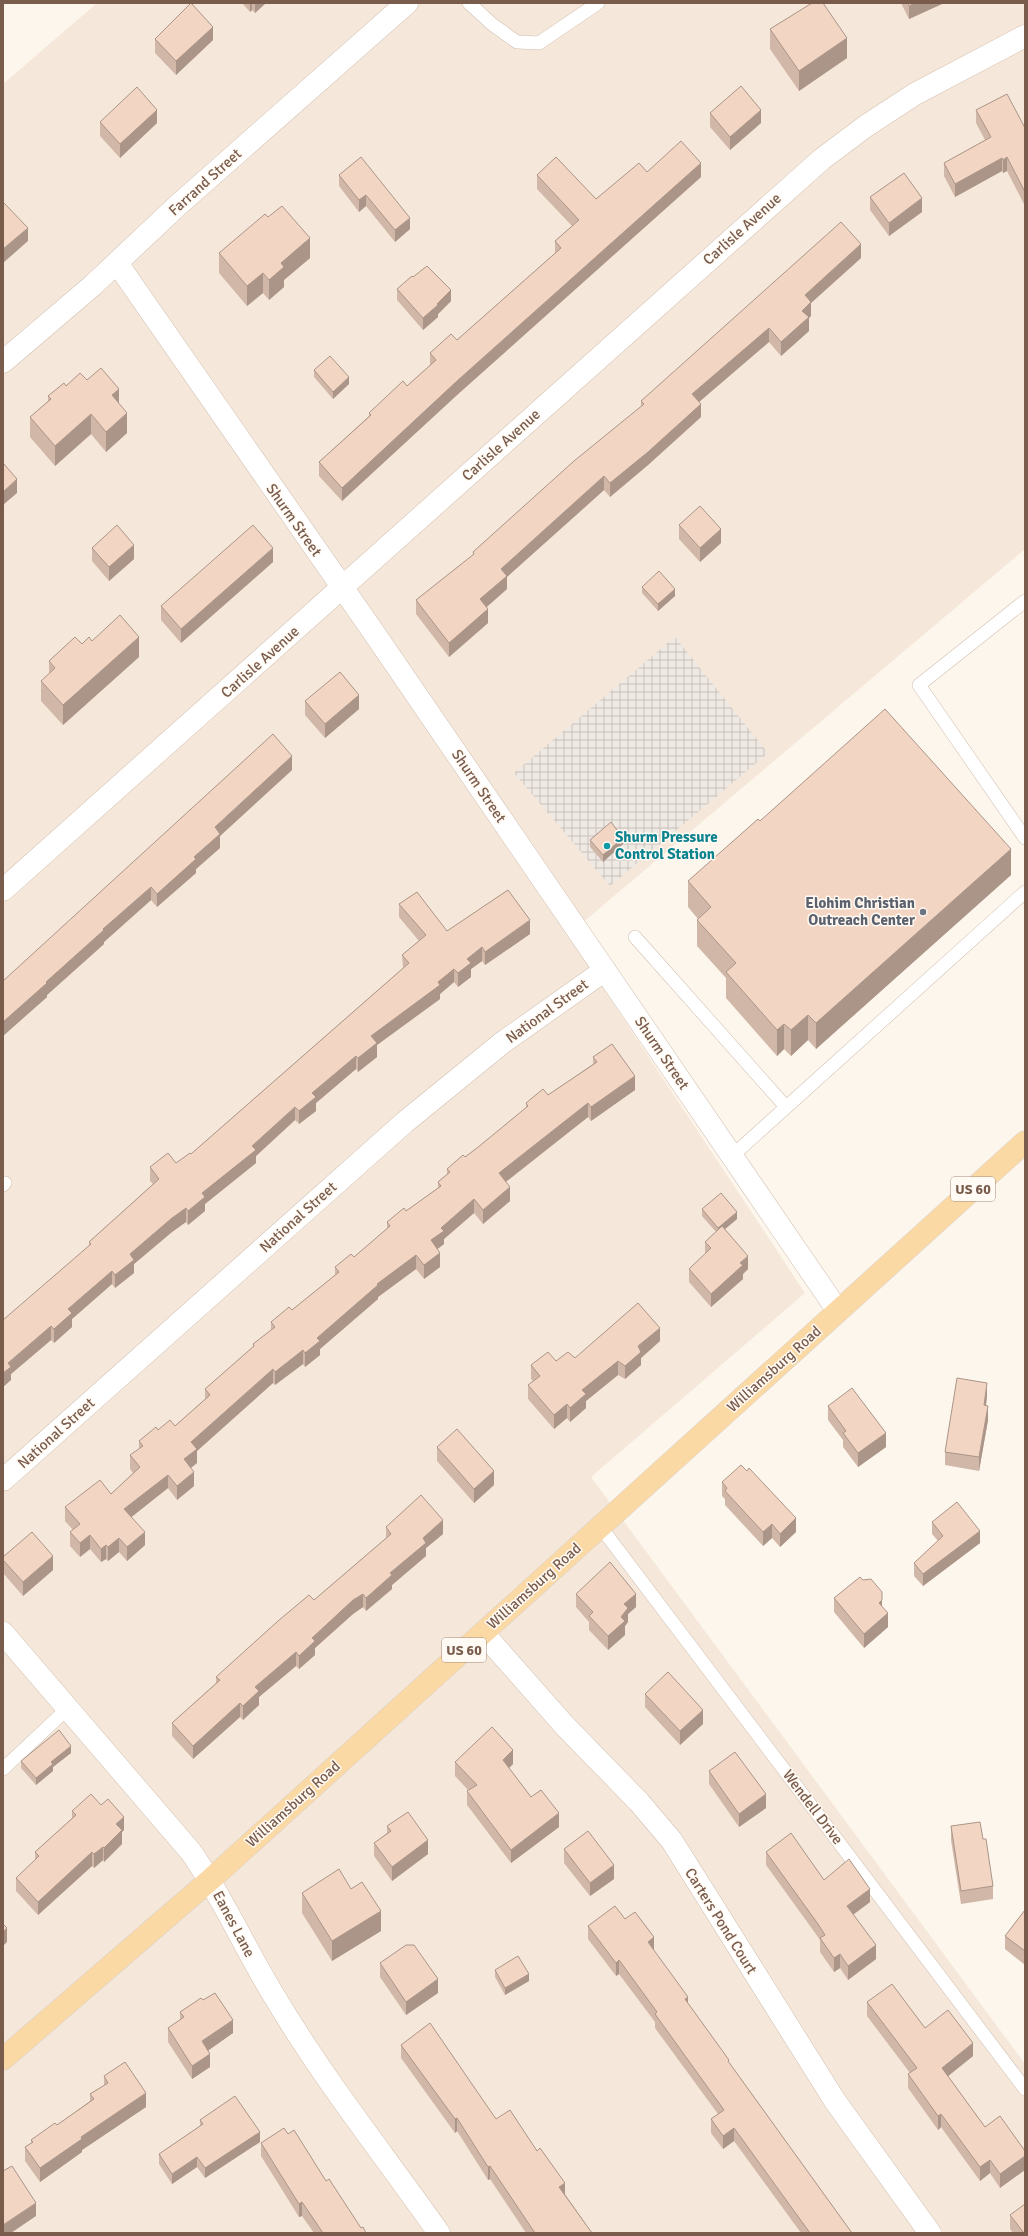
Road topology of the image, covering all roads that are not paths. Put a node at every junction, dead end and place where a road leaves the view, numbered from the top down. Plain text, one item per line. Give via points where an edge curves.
1 (407, 3) edge
2 (469, 3) edge
3 (598, 3) edge
4 (1025, 36) edge
5 (116, 263) junction
6 (3, 362) edge
7 (342, 588) junction
8 (1025, 601) edge
9 (1025, 838) edge
10 (3, 890) edge
11 (1025, 892) edge
12 (635, 937) dead end
13 (605, 970) junction
14 (786, 1107) junction
15 (1025, 1142) edge
16 (732, 1156) junction
17 (838, 1311) junction
18 (3, 1480) edge
19 (600, 1526) junction
20 (3, 1633) edge
21 (482, 1633) junction
22 (68, 1708) junction
23 (3, 1769) edge
24 (210, 1880) junction
25 (3, 2059) edge
26 (1025, 2088) edge
27 (440, 2233) edge
28 (930, 2233) edge

1 - 5 street, Farrand Street
2 - 3 lane via 493,26 517,42 539,43
4 - 7 street, Carlisle Avenue via 915,94 822,159
5 - 6 street, Farrand Street
5 - 7 street, Shurm Street
7 - 10 street, Carlisle Avenue
7 - 13 street, Shurm Street
8 - 9 lane via 919,685
11 - 14 lane
12 - 14 lane
13 - 16 street, Shurm Street
13 - 18 street, National Street via 502,1043 405,1122
14 - 16 lane
15 - 17 main road, Williamsburg Road / US 60
16 - 17 street, Shurm Street
17 - 19 main road, Williamsburg Road / US 60
19 - 21 main road, Williamsburg Road / US 60
19 - 26 lane, Wendell Drive
20 - 22 street, Eanes Lane
21 - 24 main road, Williamsburg Road / US 60
21 - 28 street, Carters Pond Court via 672,1841 835,2101
22 - 23 lane
22 - 24 street, Eanes Lane via 190,1852
24 - 25 main road, Williamsburg Road / US 60
24 - 27 street, Eanes Lane via 276,2000

